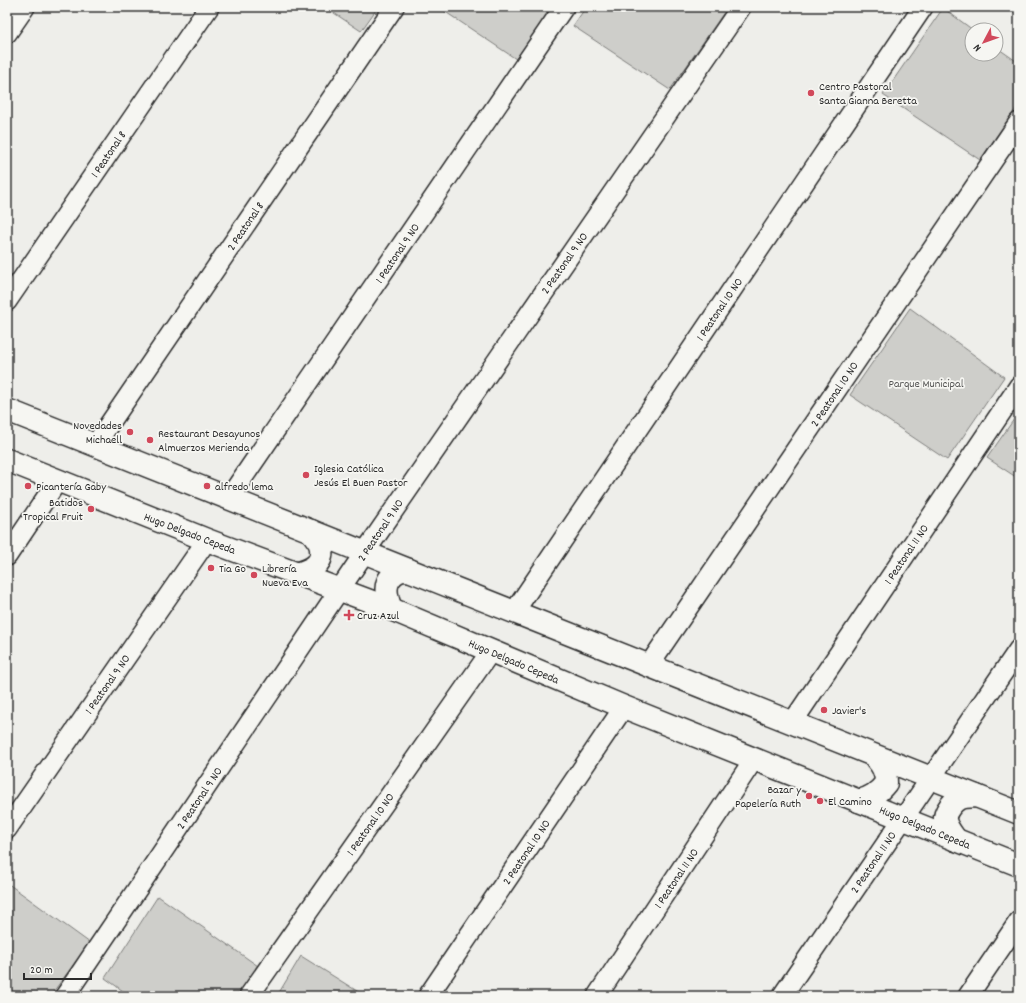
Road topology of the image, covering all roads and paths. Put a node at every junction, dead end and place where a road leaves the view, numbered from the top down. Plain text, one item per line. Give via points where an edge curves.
1 (25, 7) edge
2 (209, 7) edge
3 (394, 7) edge
4 (564, 7) edge
5 (741, 7) edge
6 (924, 7) edge
7 (7, 33) edge
8 (1019, 122) edge
9 (7, 301) edge
10 (1019, 386) edge
11 (7, 410) edge
12 (95, 445) junction
13 (7, 460) edge
14 (58, 480) junction
15 (229, 498) junction
16 (311, 531) junction
17 (207, 540) junction
18 (365, 552) junction
19 (7, 556) edge
20 (409, 570) junction
21 (296, 574) junction
22 (339, 591) junction
23 (391, 609) junction
24 (514, 612) junction
25 (1019, 649) edge
26 (490, 651) junction
27 (648, 666) junction
28 (624, 707) junction
29 (792, 723) junction
30 (874, 756) junction
31 (754, 759) junction
32 (930, 778) junction
33 (976, 796) junction
34 (859, 801) junction
35 (1019, 813) edge
36 (903, 818) junction
37 (7, 829) edge
38 (956, 840) junction
39 (1019, 865) edge
40 (1019, 921) edge
41 (65, 996) edge
42 (249, 996) edge
43 (428, 996) edge
44 (597, 996) edge
45 (782, 996) edge
46 (968, 996) edge

1 - 7 street
2 - 9 street, 1 Peatonal 8
3 - 12 street, 2 Peatonal 8
4 - 15 street, 1 Peatonal 9 NO
5 - 18 street, 2 Peatonal 9 NO
6 - 24 street, 1 Peatonal 10 NO
8 - 27 street, 2 Peatonal 10 NO
10 - 29 street, 1 Peatonal 11 NO
11 - 12 street
12 - 15 street
13 - 14 street, Hugo Delgado Cepeda
14 - 17 street, Hugo Delgado Cepeda
14 - 19 street
15 - 16 street
16 - 18 street
16 - 21 street via 320,544 321,554 317,565 309,571
17 - 21 street, Hugo Delgado Cepeda
17 - 37 street, 1 Peatonal 9 NO
18 - 20 street
18 - 22 street, 2 Peatonal 9 NO
20 - 23 street via 397,572 390,580 386,590
20 - 24 street
21 - 22 street, Hugo Delgado Cepeda
22 - 23 street, Hugo Delgado Cepeda
22 - 41 street, 2 Peatonal 9 NO
23 - 26 street, Hugo Delgado Cepeda
24 - 27 street
25 - 32 street, 2 Peatonal 11 NO
26 - 28 street, Hugo Delgado Cepeda
26 - 42 street, 1 Peatonal 10 NO
27 - 29 street
28 - 31 street, Hugo Delgado Cepeda
28 - 43 street, 2 Peatonal 10 NO
29 - 30 street
30 - 32 street
30 - 34 street via 883,767 886,784 870,798
31 - 34 street, Hugo Delgado Cepeda
31 - 44 street, 1 Peatonal 11 NO
32 - 33 street
32 - 36 street, 2 Peatonal 11 NO
33 - 35 street
33 - 38 street via 960,798 947,812 945,821
34 - 36 street, Hugo Delgado Cepeda
36 - 38 street, Hugo Delgado Cepeda
36 - 45 street, 2 Peatonal 11 NO
38 - 39 street, Hugo Delgado Cepeda
40 - 46 street

